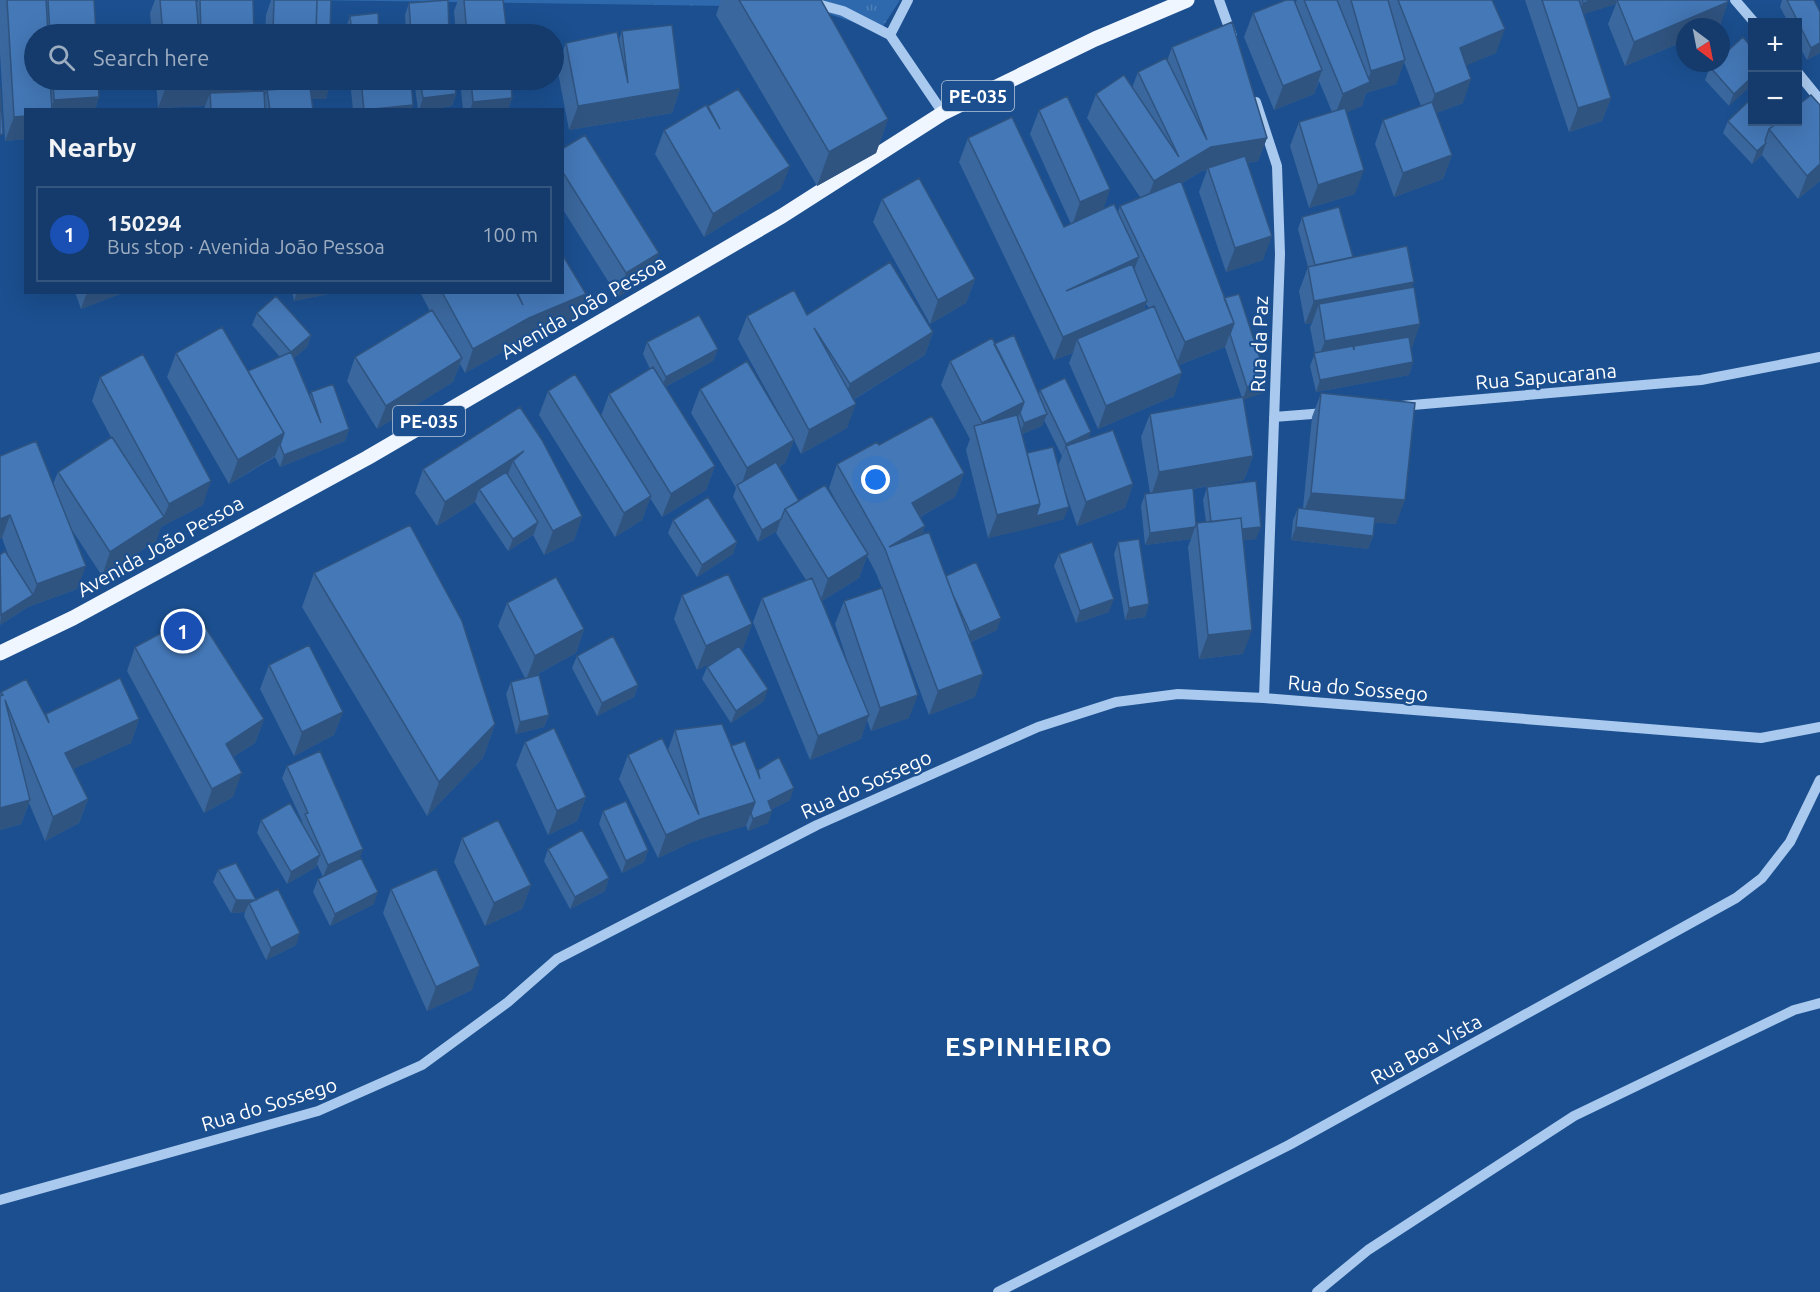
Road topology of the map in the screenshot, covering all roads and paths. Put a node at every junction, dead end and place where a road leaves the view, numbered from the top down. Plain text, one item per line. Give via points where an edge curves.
1 (802, 0) edge
2 (908, 0) edge
3 (1187, 0) edge
4 (1219, 0) edge
5 (1736, 0) edge
6 (1751, 18) edge
7 (890, 35) junction
8 (1238, 52) edge
9 (1802, 80) edge
10 (1253, 93) edge
11 (1820, 100) edge
12 (943, 113) junction
13 (1820, 357) edge
14 (1393, 407) edge
15 (1334, 412) edge
16 (1274, 417) junction
17 (0, 653) edge
18 (1264, 698) junction
19 (1820, 727) edge
20 (1820, 780) edge
21 (1820, 1003) edge
22 (0, 1200) edge
23 (998, 1292) edge
24 (1317, 1292) edge

1 - 7 street via 843,11
2 - 7 street
3 - 12 main road, Avenida João Pessoa / PE-035 via 1095,39
4 - 8 street
5 - 6 street
7 - 12 street
9 - 11 street
10 - 16 street, Rua da Paz via 1277,166 1280,254
12 - 17 main road, Avenida João Pessoa / PE-035 via 782,216 367,458 73,618
13 - 14 street, Rua Sapucarana via 1701,380
15 - 16 street
16 - 18 street, Rua da Paz
18 - 19 street, Rua do Sossego via 1761,738
18 - 22 street, Rua do Sossego via 1178,694 1116,702 1038,727 817,825 557,959 508,1002 422,1065 318,1111
20 - 23 street, Rua Boa Vista via 1790,842 1762,878 1736,898 1289,1145
21 - 24 street via 1794,1010 1574,1116 1368,1250

